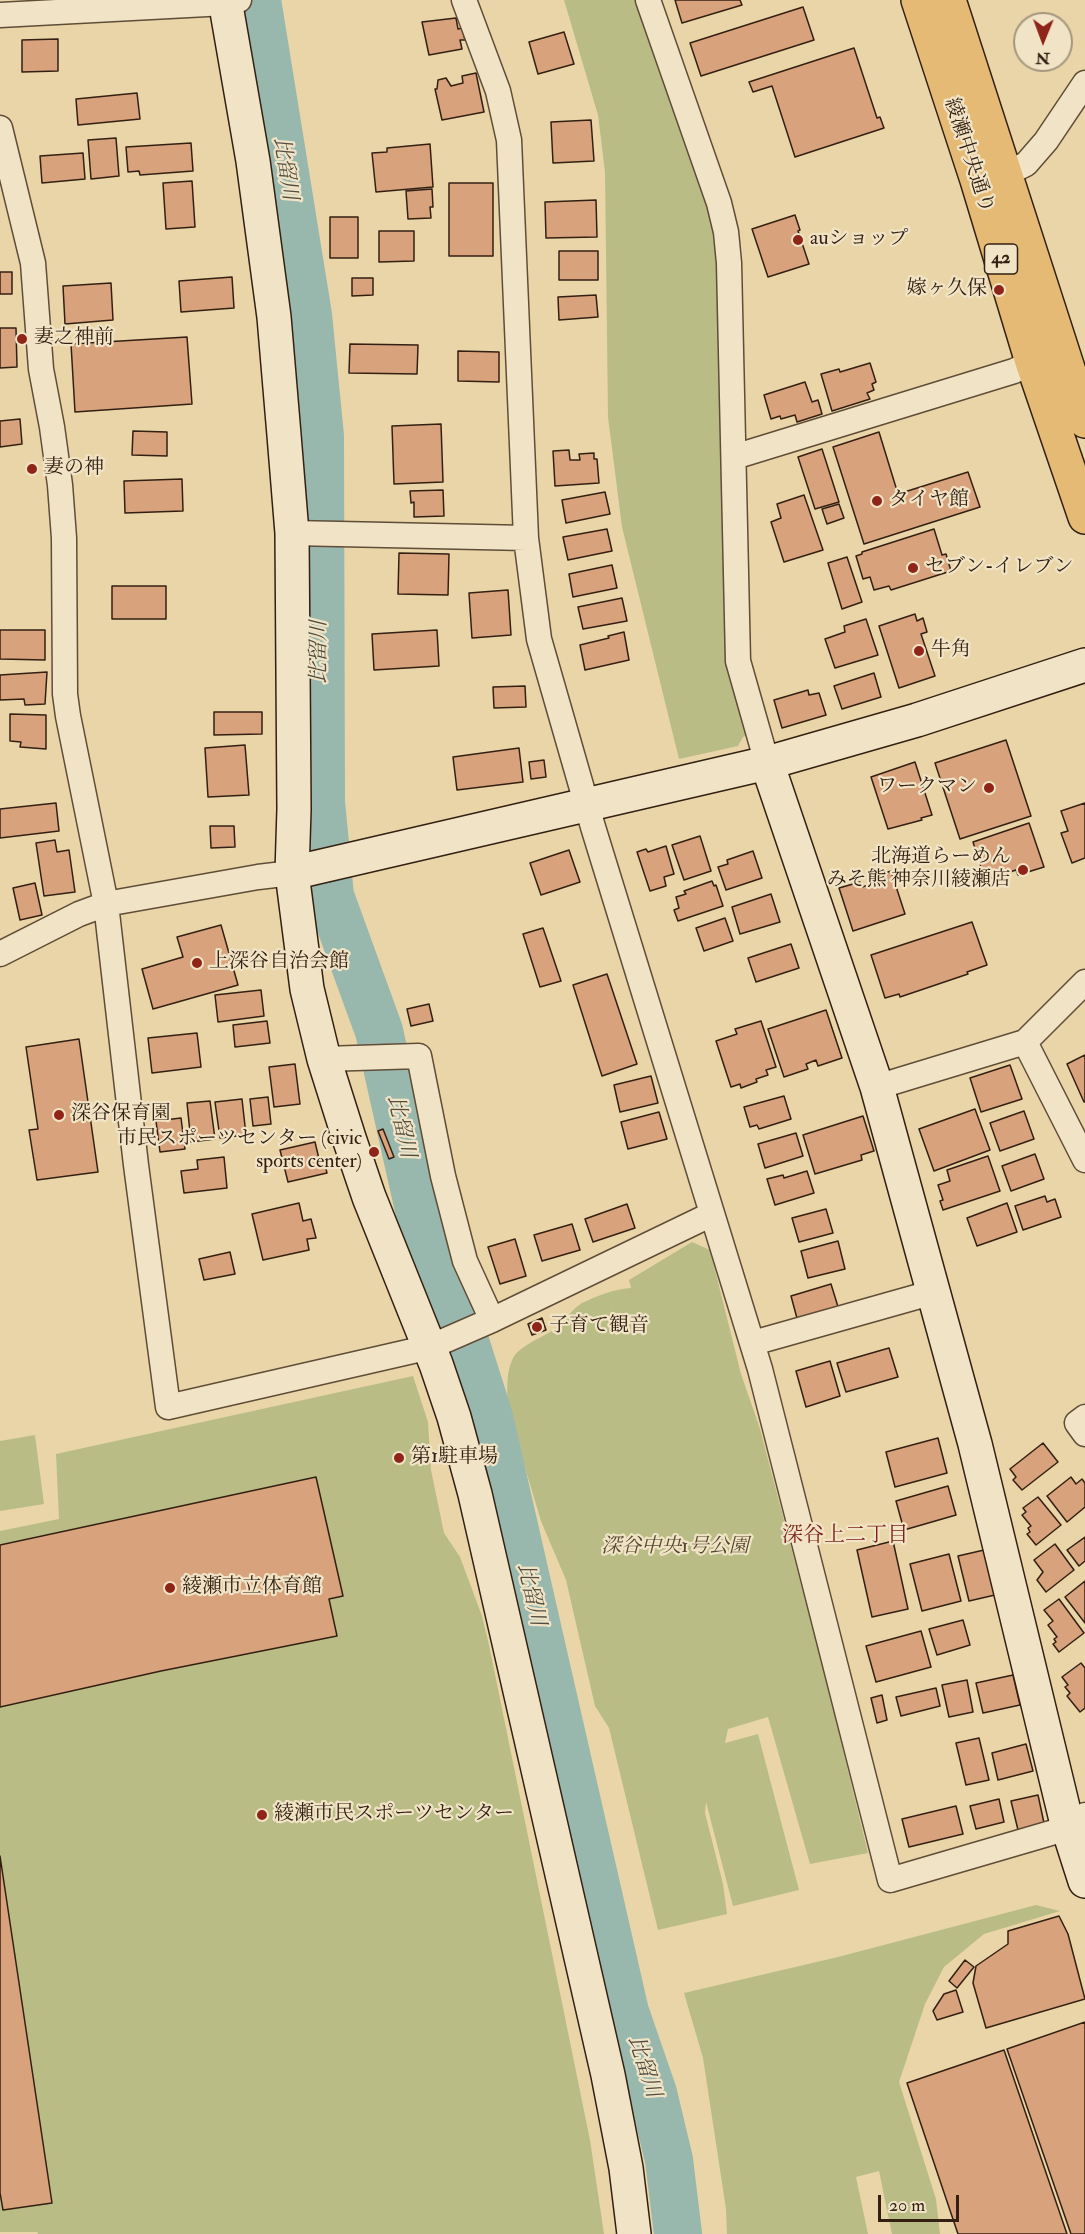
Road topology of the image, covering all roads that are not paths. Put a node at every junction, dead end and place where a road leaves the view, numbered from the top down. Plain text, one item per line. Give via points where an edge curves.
1 (464, 0) edge
2 (648, 0) edge
3 (918, 0) edge
4 (949, 0) edge
5 (230, 1) edge
6 (0, 15) edge
7 (1085, 83) edge
8 (0, 128) edge
9 (1006, 174) junction
10 (1032, 362) junction
11 (1085, 422) edge
12 (734, 457) junction
13 (1085, 517) edge
14 (300, 533) junction
15 (526, 538) junction
16 (1085, 665) edge
17 (767, 763) junction
18 (587, 805) junction
19 (302, 871) junction
20 (106, 904) junction
21 (0, 954) edge
22 (1085, 982) edge
23 (1026, 1042) junction
24 (324, 1059) junction
25 (877, 1087) junction
26 (1085, 1160) edge
27 (712, 1214) junction
28 (934, 1292) junction
29 (485, 1323) junction
30 (441, 1342) junction
31 (753, 1343) junction
32 (1085, 1417) edge
33 (1085, 1434) edge
34 (1076, 1822) edge
35 (1085, 1881) edge
36 (634, 2234) edge

1 - 15 street via 498,91 510,140
2 - 12 street via 726,232
3 - 10 main road, 綾瀬中央通り / 42
4 - 9 main road, 綾瀬中央通り / 42
5 - 6 street
5 - 14 street
7 - 9 street via 1046,141 1026,164
8 - 20 street via 33,263 41,369 60,485 64,538 66,705
9 - 11 main road, 綾瀬中央通り / 42
10 - 12 street via 1014,371
10 - 13 main road, 綾瀬中央通り / 42
12 - 17 street via 738,661
14 - 15 street
14 - 19 street via 294,809
15 - 18 street via 540,639
16 - 17 street via 917,720
17 - 18 street
17 - 25 street
18 - 19 street
18 - 27 street
19 - 20 street
19 - 24 street via 307,989
20 - 21 street
20 - 30 street via 168,1407
22 - 23 street
23 - 25 street
23 - 26 street
24 - 29 street via 419,1056 443,1176
24 - 30 street via 369,1197
25 - 28 street
27 - 29 street
27 - 31 street
28 - 31 street
28 - 34 street
29 - 30 street
30 - 36 street via 454,1417 528,1722 615,2110
31 - 34 street via 890,1880
32 - 33 street via 1077,1423
34 - 35 street

